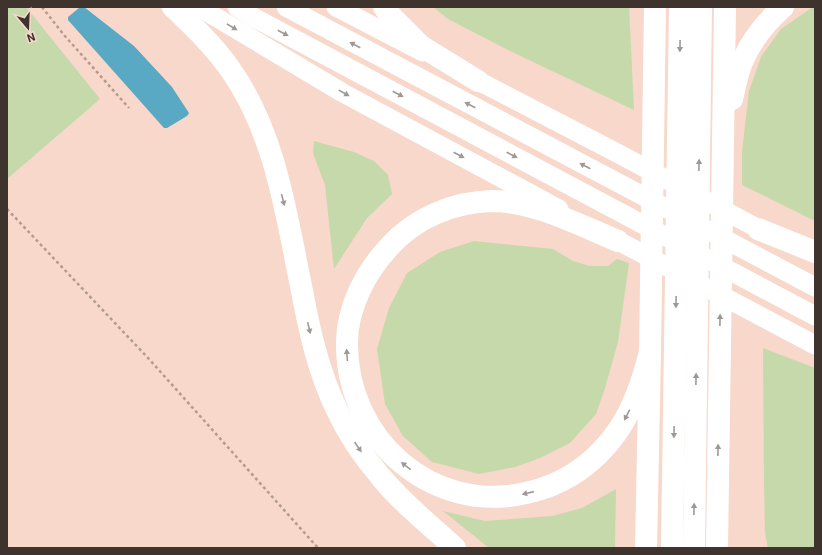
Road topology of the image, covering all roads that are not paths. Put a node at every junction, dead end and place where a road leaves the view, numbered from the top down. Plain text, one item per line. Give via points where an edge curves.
1 (173, 7) edge
2 (199, 7) edge
3 (237, 7) edge
4 (286, 7) edge
5 (336, 7) edge
6 (384, 7) edge
7 (655, 7) edge
8 (680, 7) edge
9 (701, 7) edge
10 (725, 7) edge
11 (783, 7) edge
12 (478, 81) junction
13 (723, 133) junction
14 (758, 229) junction
15 (618, 241) junction
16 (815, 252) edge
17 (815, 260) edge
18 (815, 287) edge
19 (815, 316) edge
20 (815, 345) edge
21 (650, 352) junction
22 (718, 489) junction
23 (455, 548) edge
24 (646, 548) edge
25 (672, 548) edge
26 (694, 548) edge
27 (717, 548) edge
28 (726, 548) edge

1 -> 23 highway via 200,32 231,70 246,94 259,123 274,163 286,209 317,358 326,385 347,430 380,477
2 -> 15 main road via 343,93
3 -> 19 main road
18 -> 4 main road
5 - 12 main road
6 - 12 highway via 421,46
7 - 21 highway
8 -> 25 highway
26 -> 9 highway
10 - 13 highway
11 - 13 highway via 767,21 742,62
12 - 14 main road
22 -> 13 highway
14 - 16 highway
14 - 17 main road
15 - 20 main road
21 -> 15 highway via 636,397 621,427 607,445 579,471 540,490 516,496 491,498 466,495 420,477 386,450 356,398 348,362 347,342 360,289 368,272 395,240 429,216 449,208 493,201 533,207
21 - 24 highway
22 - 27 highway
22 - 28 highway

